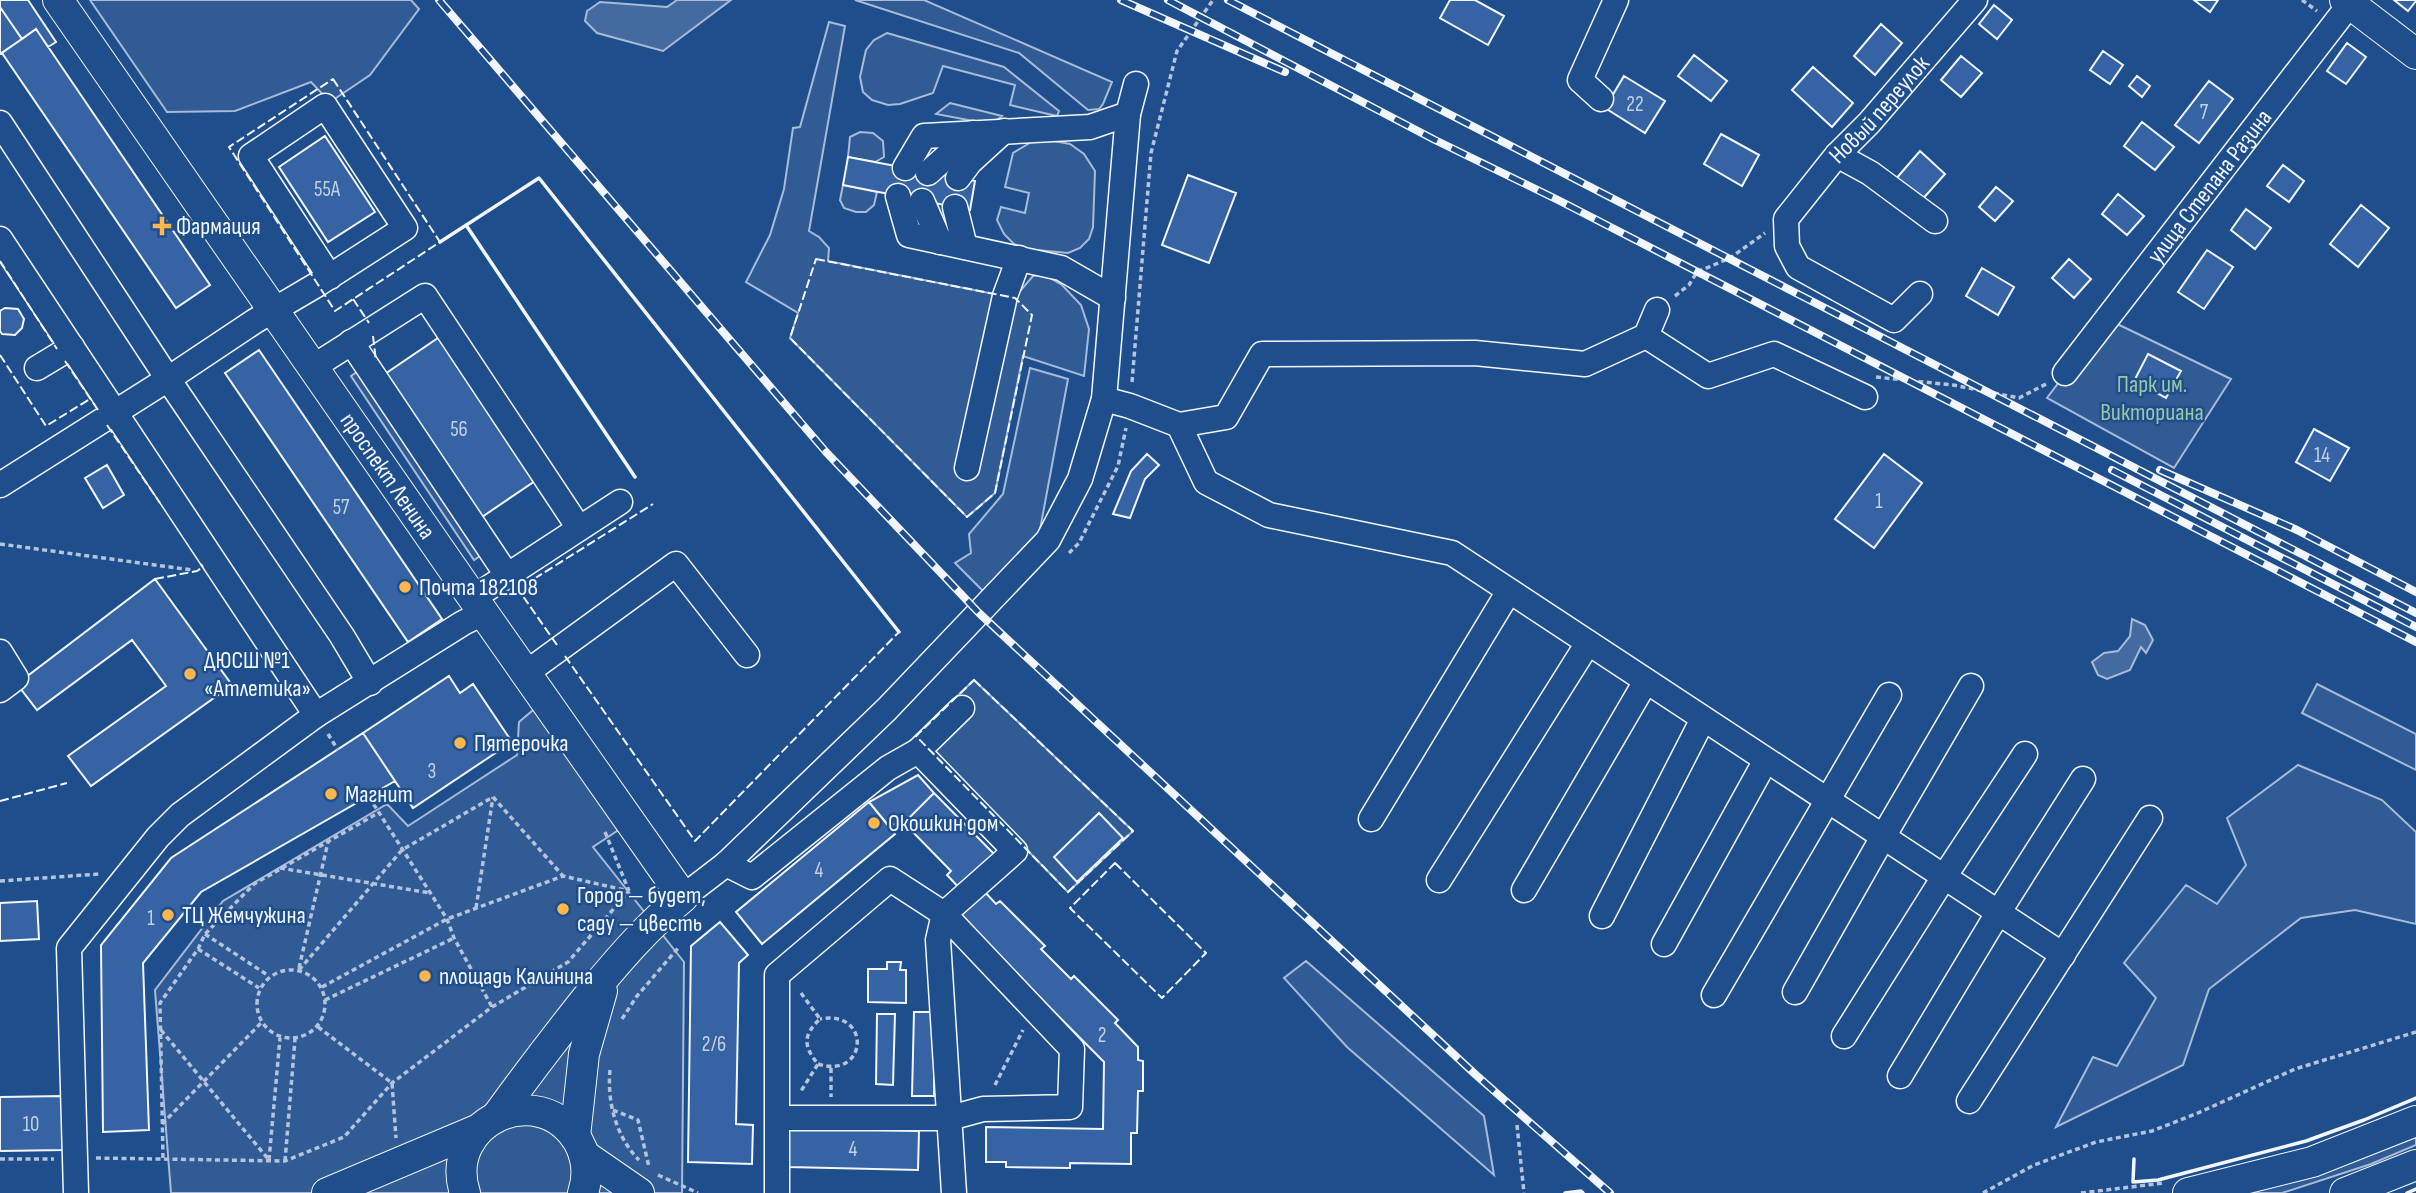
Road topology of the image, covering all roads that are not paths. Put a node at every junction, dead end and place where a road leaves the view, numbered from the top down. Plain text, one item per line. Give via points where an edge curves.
1 (58, 0) edge
2 (1616, 0) edge
3 (1975, 0) edge
4 (2349, 1) edge
5 (2416, 54) edge
6 (1136, 84) dead end
7 (1601, 99) dead end
8 (1128, 114) junction
9 (0, 123) edge
10 (1004, 131) junction
11 (1837, 155) junction
12 (917, 170) dead end
13 (958, 178) dead end
14 (910, 199) dead end
15 (955, 207) dead end
16 (1935, 222) dead end
17 (0, 239) edge
18 (965, 247) junction
19 (1019, 258) junction
20 (330, 277) junction
21 (1920, 294) dead end
22 (1113, 298) junction
23 (273, 310) junction
24 (1657, 310) road end
25 (1646, 336) junction
26 (351, 342) junction
27 (72, 347) junction
28 (313, 367) junction
29 (37, 368) dead end
30 (2065, 373) road end
31 (168, 379) junction
32 (1868, 387) road end
33 (1104, 399) junction
34 (115, 412) junction
35 (1179, 425) junction
36 (967, 468) dead end
37 (0, 485) edge
38 (620, 502) dead end
39 (579, 528) junction
40 (507, 575) junction
41 (1509, 591) junction
42 (478, 606) junction
43 (1588, 643) junction
44 (0, 652) edge
45 (747, 655) dead end
46 (526, 673) junction
47 (1646, 681) junction
48 (370, 683) junction
49 (1971, 686) dead end
50 (0, 690) edge
51 (1889, 695) dead end
52 (962, 708) dead end
53 (316, 715) junction
54 (1703, 719) junction
55 (918, 751) junction
56 (2025, 754) dead end
57 (1766, 760) junction
58 (2083, 779) dead end
59 (1827, 800) junction
60 (2150, 818) dead end
61 (1371, 819) dead end
62 (1883, 837) junction
63 (726, 864) junction
64 (1944, 877) junction
65 (1439, 880) dead end
66 (1524, 890) dead end
67 (683, 897) junction
68 (1998, 913) junction
69 (944, 914) junction
70 (1602, 916) dead end
71 (1664, 944) dead end
72 (2063, 956) junction
73 (607, 974) junction
74 (1795, 992) dead end
75 (1714, 995) dead end
76 (1844, 1036) dead end
77 (1900, 1076) dead end
78 (1969, 1101) dead end
79 (777, 1118) junction
80 (950, 1118) junction
81 (2416, 1121) edge
82 (488, 1122) junction
83 (580, 1146) junction
84 (2416, 1165) edge
85 (644, 1180) edge
86 (76, 1193) edge
87 (327, 1193) edge
88 (465, 1193) edge
89 (583, 1193) edge
90 (777, 1193) edge
91 (954, 1193) edge
92 (2188, 1193) edge
93 (2344, 1193) edge

1 - 23 main road, проспект Ленина
2 - 7 street via 1580,80
3 - 11 street, Новый переулок
4 - 5 main road
4 - 30 street, улица Степана Разина
6 - 8 street
8 - 10 street via 1090,127
8 - 22 street
9 - 31 street
10 - 12 street via 924,136
10 - 13 street
11 - 16 street via 1870,173
11 - 21 street, Новый переулок via 1786,219 1787,246 1798,267 1894,320
14 - 18 street via 940,242
15 - 18 street
17 - 27 street
18 - 19 street
19 - 22 street via 1061,268
19 - 36 street via 1005,296
20 - 20 street via 404,228 325,106 251,156
20 - 23 street
22 - 33 street
23 - 28 main road, проспект Ленина
23 - 31 street
24 - 25 street
25 - 32 street via 1708,376 1774,354
25 - 35 street via 1585,364 1475,353 1262,354 1226,418
26 - 28 street
26 - 39 street via 425,296
26 - 40 street
27 - 29 street
27 - 34 street
28 - 42 main road, проспект Ленина
31 - 34 street
31 - 48 street
33 - 35 street
33 - 63 street via 1080,479 1048,540 887,709
34 - 37 street
34 - 53 street
35 - 41 street via 1206,482 1269,515 1452,553
38 - 39 street
39 - 40 street
40 - 42 street
41 - 43 street
41 - 61 street
42 - 46 main road, проспект Ленина
42 - 48 street via 463,623
43 - 47 street
43 - 65 street
44 - 50 street via 16,678
45 - 46 street via 676,564
46 - 67 main road, проспект Ленина
47 - 54 street
47 - 66 street
48 - 53 street
49 - 62 street
51 - 59 street
52 - 55 street
53 - 86 street via 180,815 69,948
54 - 57 street
54 - 70 street
55 - 63 street via 888,768 752,877
55 - 69 street via 1015,851
56 - 64 street
57 - 59 street
57 - 71 street
58 - 68 street
59 - 62 street
59 - 75 street
60 - 72 street
62 - 64 street
62 - 74 street
63 - 67 street
64 - 68 street
64 - 76 street
67 - 73 main road via 653,921
68 - 72 street
68 - 77 street
69 - 79 street via 890,879 777,975
69 - 80 street via 938,940
69 - 80 street via 1072,1049 1070,1107 983,1109
72 - 78 street
73 - 82 main road
73 - 83 main road via 584,1054
79 - 80 street
79 - 90 street
80 - 91 street
81 - 92 main road via 2312,1162
82 - 83 main road via 518,1110 540,1112 559,1121
82 - 87 main road
82 - 88 main road via 472,1137 463,1157
83 - 85 main road
83 - 89 main road via 587,1177
84 - 93 main road

